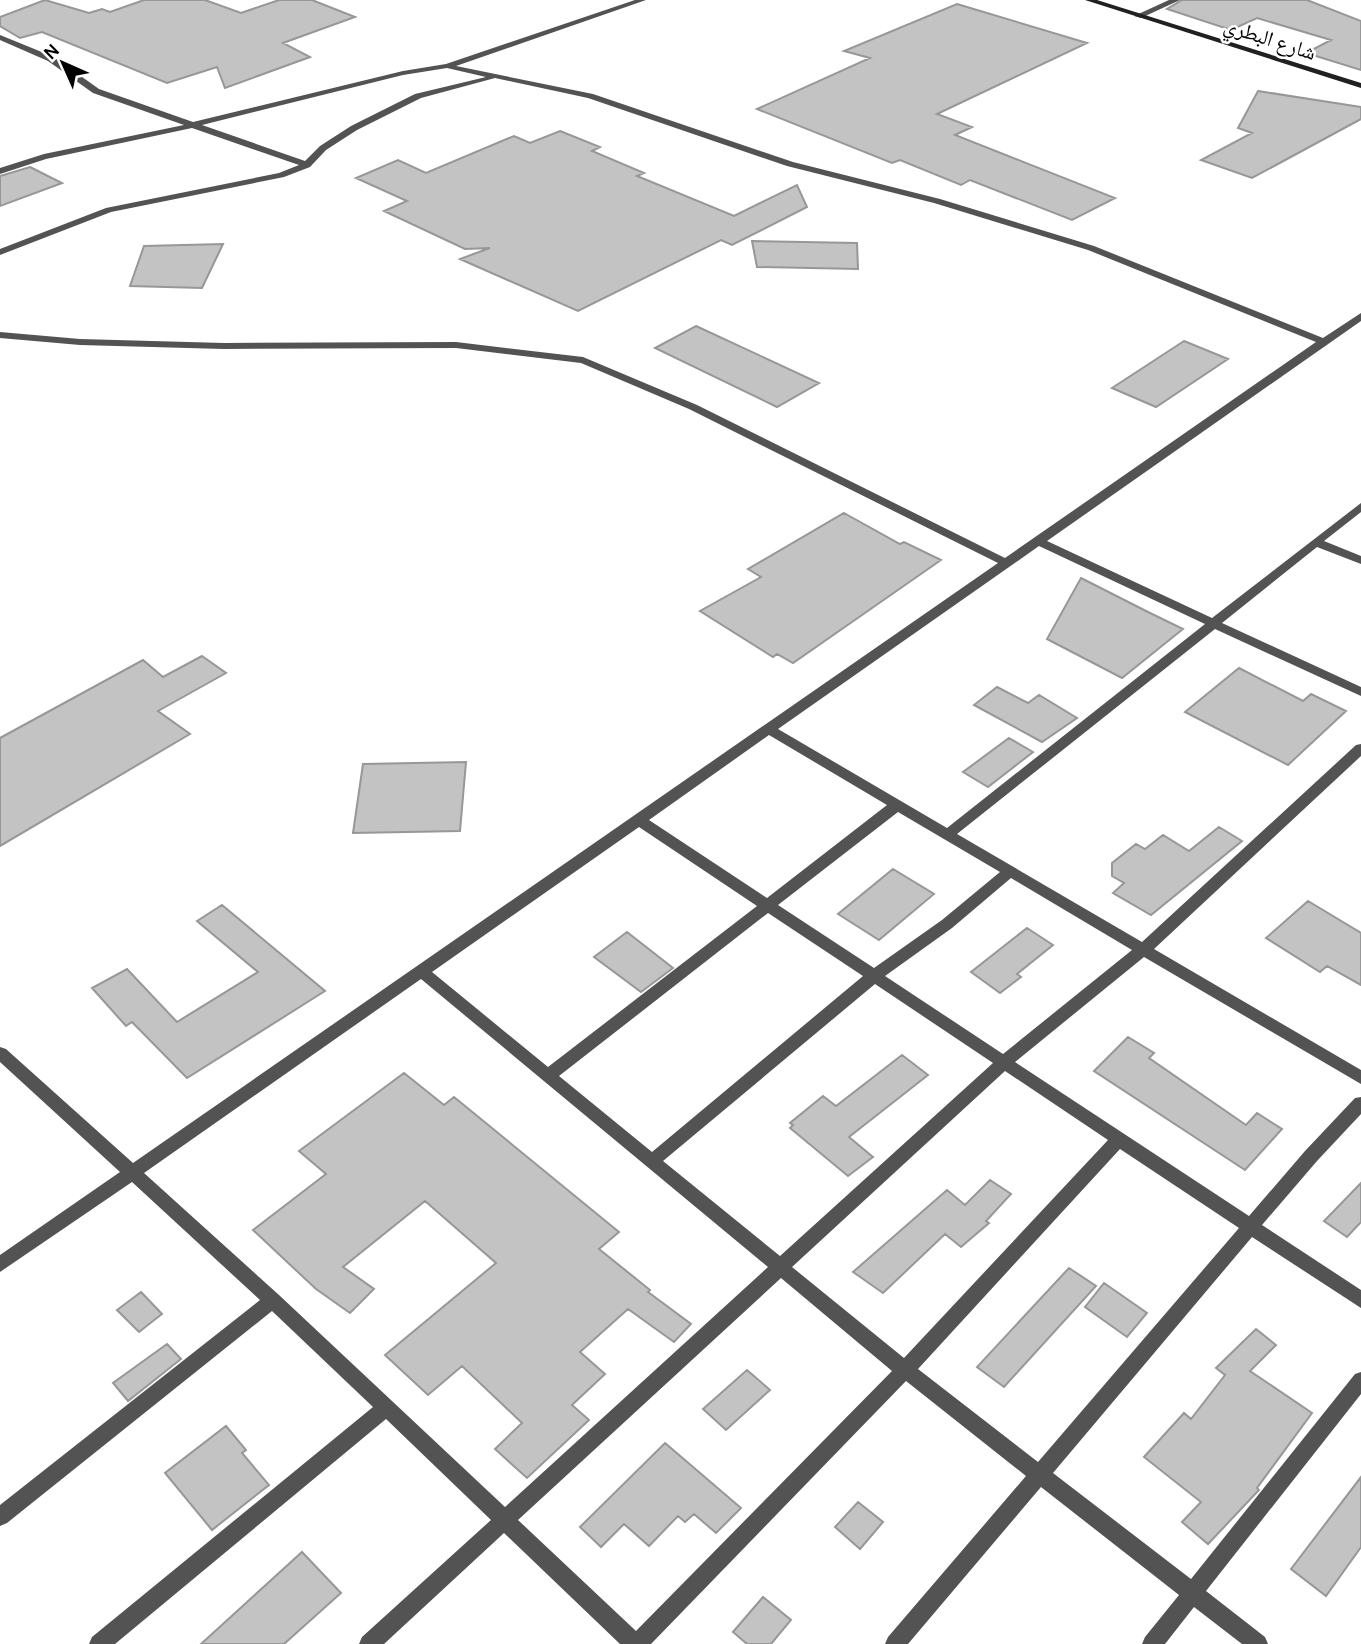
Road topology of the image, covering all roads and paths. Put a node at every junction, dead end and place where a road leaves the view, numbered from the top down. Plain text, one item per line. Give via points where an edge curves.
1 (642, 0) edge
2 (1089, 0) edge
3 (1176, 0) edge
4 (1138, 16) junction
5 (0, 37) edge
6 (447, 66) junction
7 (499, 77) junction
8 (1360, 84) edge
9 (189, 126) junction
10 (307, 165) junction
11 (0, 171) edge
12 (0, 252) edge
13 (1359, 319) edge
14 (0, 334) edge
15 (1324, 342) junction
16 (1361, 506) edge
17 (1037, 541) junction
18 (1316, 542) junction
19 (1361, 560) edge
20 (1006, 563) junction
21 (1213, 625) junction
22 (1361, 692) edge
23 (768, 729) junction
24 (1361, 748) edge
25 (897, 805) junction
26 (638, 819) junction
27 (947, 835) junction
28 (1010, 871) junction
29 (765, 905) junction
30 (1143, 950) junction
31 (420, 970) junction
32 (874, 976) junction
33 (0, 1053) edge
34 (1004, 1062) junction
35 (548, 1076) junction
36 (1361, 1078) edge
37 (1361, 1103) edge
38 (1119, 1139) junction
39 (652, 1161) junction
40 (130, 1172) junction
41 (1252, 1227) junction
42 (0, 1265) edge
43 (779, 1267) junction
44 (273, 1300) junction
45 (1361, 1300) edge
46 (905, 1370) junction
47 (1361, 1380) edge
48 (387, 1407) junction
49 (1039, 1474) junction
50 (0, 1517) edge
51 (506, 1521) junction
52 (1192, 1593) junction
53 (99, 1644) edge
54 (369, 1644) edge
55 (636, 1644) edge
56 (895, 1644) edge
57 (1152, 1644) edge
58 (1258, 1644) edge

1 - 6 street
2 - 4 main road, شارع البطري
3 - 4 street
4 - 8 main road, شارع البطري
5 - 9 street via 51,59 96,91
6 - 7 street
6 - 9 street
7 - 10 street via 418,96 344,134
7 - 15 street via 623,105 789,164 937,201 1091,248
9 - 10 street
9 - 11 street
10 - 12 street via 255,183 109,210
13 - 15 street
14 - 20 street via 80,342 224,346 456,345 583,360 693,407
15 - 17 street
16 - 18 street
17 - 20 street
17 - 21 street
18 - 19 street
18 - 21 street
20 - 23 street
21 - 22 street
21 - 27 street
23 - 25 street
23 - 26 street
24 - 30 street
25 - 27 street
25 - 29 street
26 - 29 street
26 - 31 street
27 - 28 street
28 - 30 street
28 - 32 street
29 - 32 street
29 - 35 street
30 - 34 street
30 - 36 street
31 - 35 street
31 - 40 street
32 - 34 street
32 - 39 street
33 - 40 street
34 - 38 street
34 - 43 street
35 - 39 street
37 - 41 street
38 - 41 street
38 - 46 street
39 - 43 street
40 - 42 street
40 - 44 street
41 - 45 street
41 - 49 street
43 - 46 street
43 - 51 street
44 - 48 street
44 - 50 street
46 - 49 street
46 - 55 street
47 - 52 street
48 - 51 street
48 - 53 street
49 - 52 street
49 - 56 street
51 - 54 street
51 - 55 street
52 - 57 street
52 - 58 street

